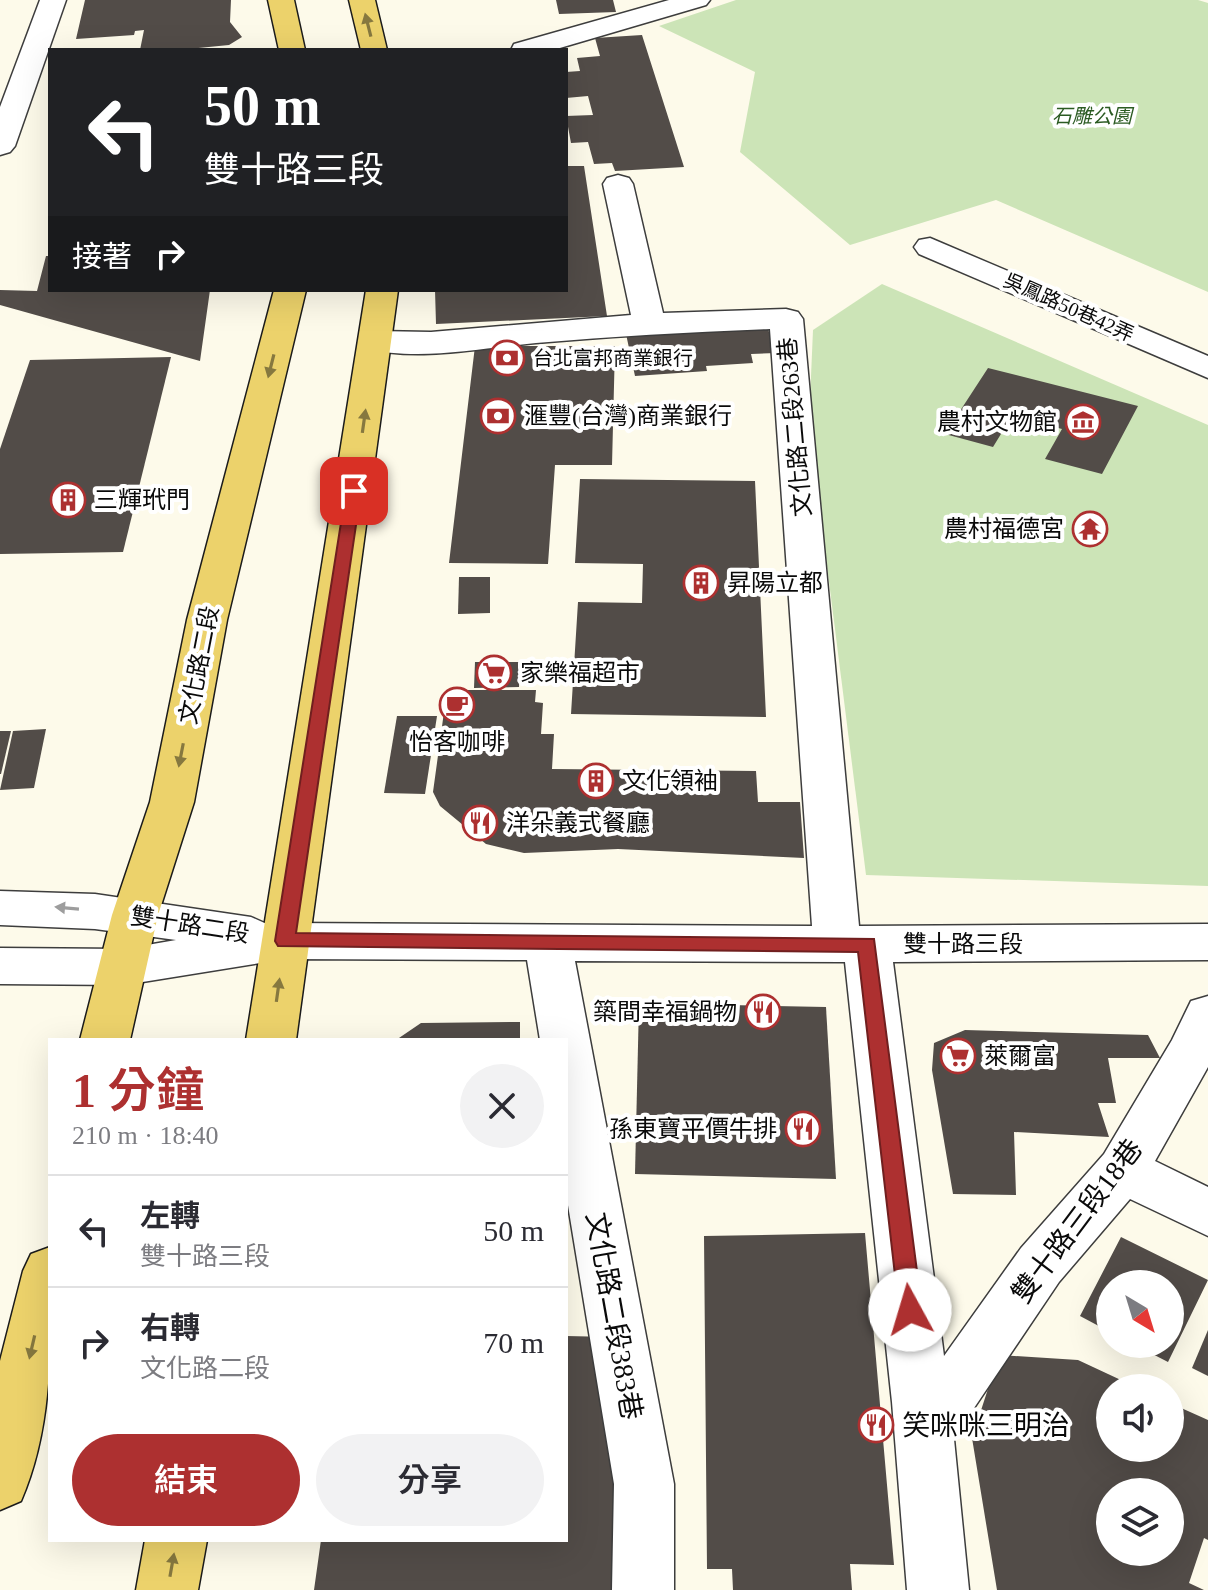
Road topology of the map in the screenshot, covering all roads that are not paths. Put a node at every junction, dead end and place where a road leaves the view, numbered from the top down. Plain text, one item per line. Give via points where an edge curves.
1 (53, 0) edge
2 (281, 0) edge
3 (362, 0) edge
4 (684, 2) edge
5 (292, 48) edge
6 (374, 48) edge
7 (531, 48) edge
8 (0, 146) edge
9 (618, 184) dead end
10 (930, 247) dead end
11 (289, 292) edge
12 (382, 292) edge
13 (649, 323) junction
14 (376, 341) junction
15 (1208, 368) edge
16 (0, 908) edge
17 (135, 915) junction
18 (285, 941) junction
19 (548, 942) junction
20 (1208, 942) edge
21 (852, 944) junction
22 (0, 966) edge
23 (124, 967) junction
24 (1208, 1015) edge
25 (106, 1038) edge
26 (271, 1038) edge
27 (565, 1038) edge
28 (568, 1053) edge
29 (1123, 1170) junction
30 (1208, 1213) edge
31 (48, 1279) edge
32 (921, 1402) junction
33 (0, 1481) edge
34 (176, 1542) edge
35 (167, 1590) edge
36 (643, 1590) edge
37 (938, 1590) edge

1 - 8 street
2 - 5 main road
6 -> 3 main road
4 - 7 street
9 - 13 street
10 - 15 street, 吳鳳路50巷42弄
11 -> 17 main road, 文化路二段 via 207,620 172,802
12 - 14 main road
13 - 14 street, 文化路二段263巷 via 431,342
13 - 21 street, 文化路二段263巷 via 786,319
18 -> 14 main road
17 -> 16 street, 雙十路二段
17 - 18 street, 雙十路二段
17 - 23 main road, 文化路二段
18 - 19 street, 雙十路三段
18 - 23 street, 雙十路二段
26 -> 18 main road
19 - 21 street, 雙十路三段
19 - 27 street, 文化路二段383巷
20 - 21 street, 雙十路三段
21 - 32 street
22 - 23 street, 雙十路二段
23 - 25 main road, 文化路二段
24 - 29 street, 雙十路三段18巷
28 - 36 street, 文化路二段383巷 via 644,1484
29 - 30 street
29 - 32 street, 雙十路三段18巷 via 1040,1265 952,1392
31 -> 33 main road
32 - 37 street
35 -> 34 main road

